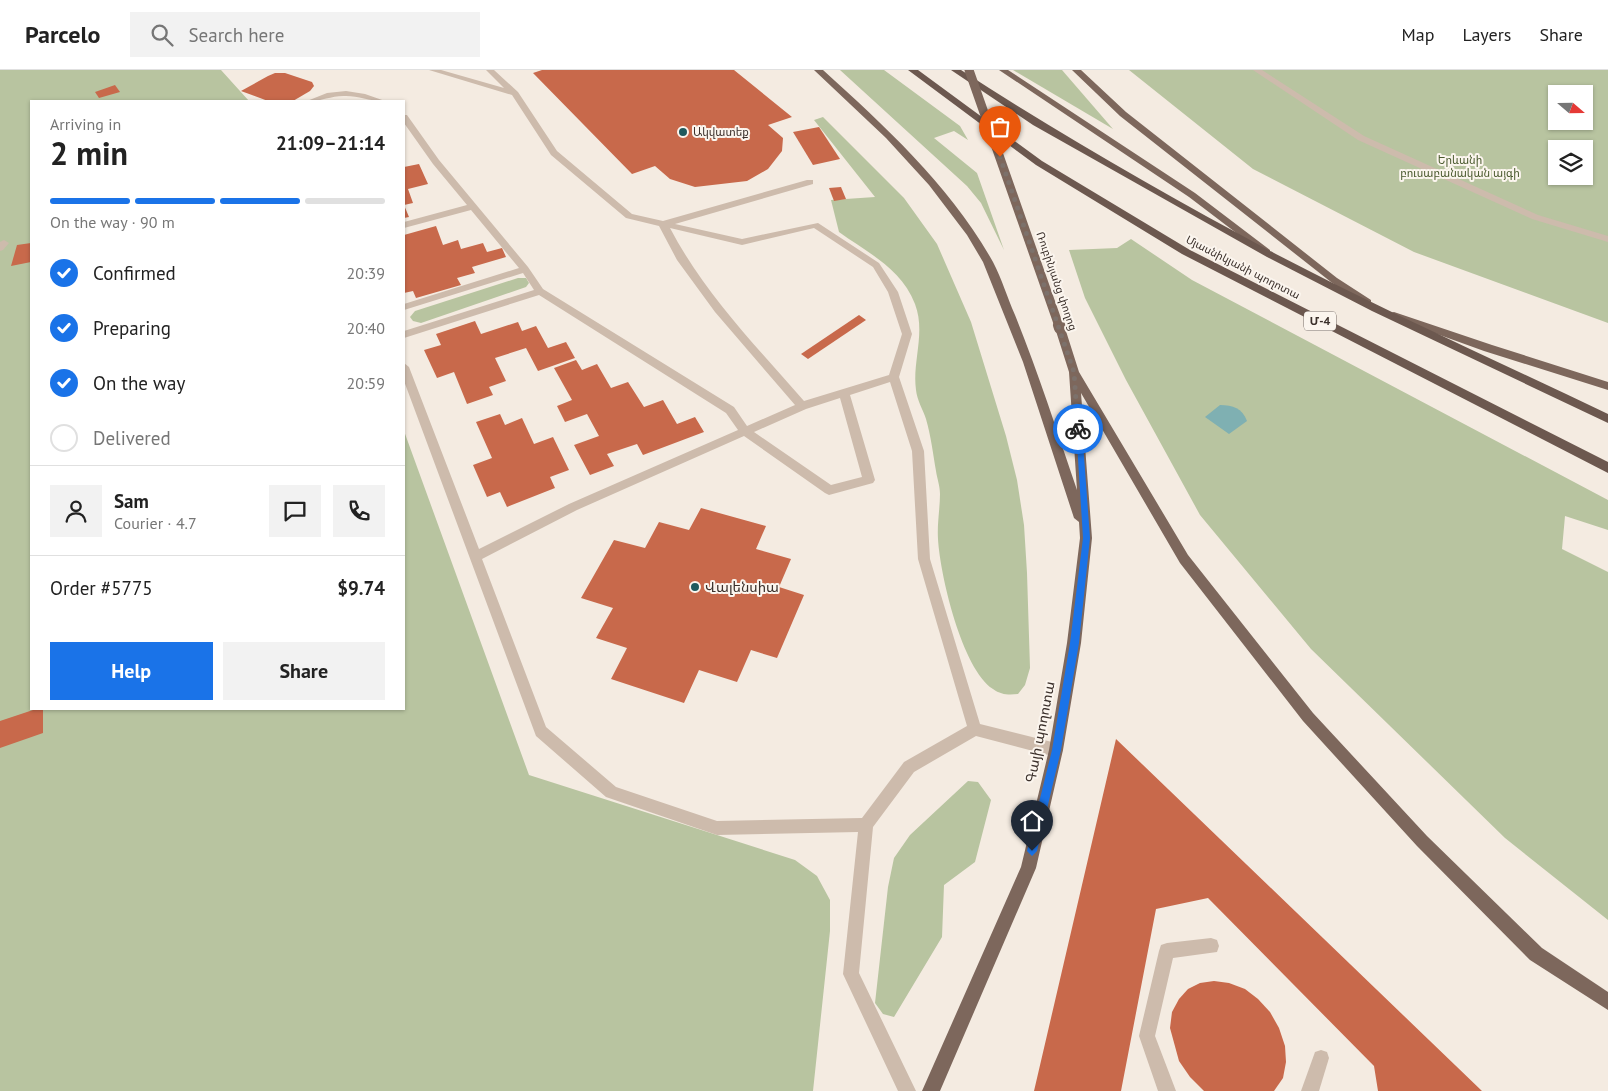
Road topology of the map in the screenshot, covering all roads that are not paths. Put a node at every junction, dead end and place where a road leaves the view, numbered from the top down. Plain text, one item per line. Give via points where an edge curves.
1 (432, 70) edge
2 (490, 70) edge
3 (818, 70) edge
4 (912, 70) edge
5 (955, 70) edge
6 (969, 70) edge
7 (1003, 70) edge
8 (1076, 70) edge
9 (1257, 70) edge
10 (515, 94) junction
11 (313, 100) edge
12 (377, 100) edge
13 (405, 118) edge
14 (810, 182) dead end
15 (472, 207) junction
16 (662, 224) junction
17 (405, 225) edge
18 (1608, 239) edge
19 (1271, 255) junction
20 (525, 269) junction
21 (540, 291) junction
22 (405, 306) edge
23 (1376, 308) junction
24 (405, 335) edge
25 (405, 370) edge
26 (1074, 372) junction
27 (894, 377) junction
28 (1608, 386) edge
29 (844, 392) junction
30 (802, 406) junction
31 (1608, 419) edge
32 (745, 431) junction
33 (1608, 468) edge
34 (1086, 538) junction
35 (475, 557) junction
36 (975, 729) junction
37 (1056, 750) junction
38 (866, 825) junction
39 (1211, 946) dead end
40 (1608, 1002) edge
41 (1321, 1058) dead end
42 (907, 1091) edge
43 (931, 1091) edge
44 (1167, 1091) edge
45 (1310, 1091) edge

1 - 10 lane
2 - 10 lane
3 - 34 main road via 932,181 988,263 1023,347
4 - 33 highway, Մյասնիկյանի պողոտա / Մ-4 via 1039,163 1186,252
5 - 19 highway, Մյասնիկյանի պողոտա via 1036,123
6 - 26 main road, Ռուբինյանց փողոց, bridge
7 - 19 main road via 1192,195
8 - 23 main road via 1123,114 1334,280
9 - 18 lane via 1361,138 1535,217
10 - 16 lane via 554,153 629,216
11 - 12 lane via 335,92
13 - 15 lane
14 - 16 lane
15 - 17 lane
15 - 20 lane
16 - 27 lane via 742,242 815,225 876,265 893,292 907,334
16 - 30 lane via 682,260 719,310
19 - 23 highway, Մյասնիկյանի պողոտա
20 - 21 lane
20 - 22 lane
21 - 24 lane
21 - 32 lane via 730,410
23 - 28 main road
23 - 31 highway, Մյասնիկյանի պողոտա
25 - 35 lane
26 - 34 main road, Ռուբինյանց փողոց
26 - 40 main road via 1184,559 1308,717 1422,841 1536,954
27 - 29 lane
27 - 36 lane via 918,451 924,559
29 - 30 lane
29 - 32 lane via 868,480 829,490
30 - 32 lane
32 - 35 lane via 573,507
34 - 37 main road, Գայի պողոտա via 1074,643
35 - 38 lane via 541,731 612,792 717,828
36 - 37 lane
36 - 38 lane via 908,768
37 - 43 main road, Գայի պողոտա via 1028,868
38 - 42 lane via 851,974
39 - 44 lane via 1167,951 1148,1036
41 - 45 lane

